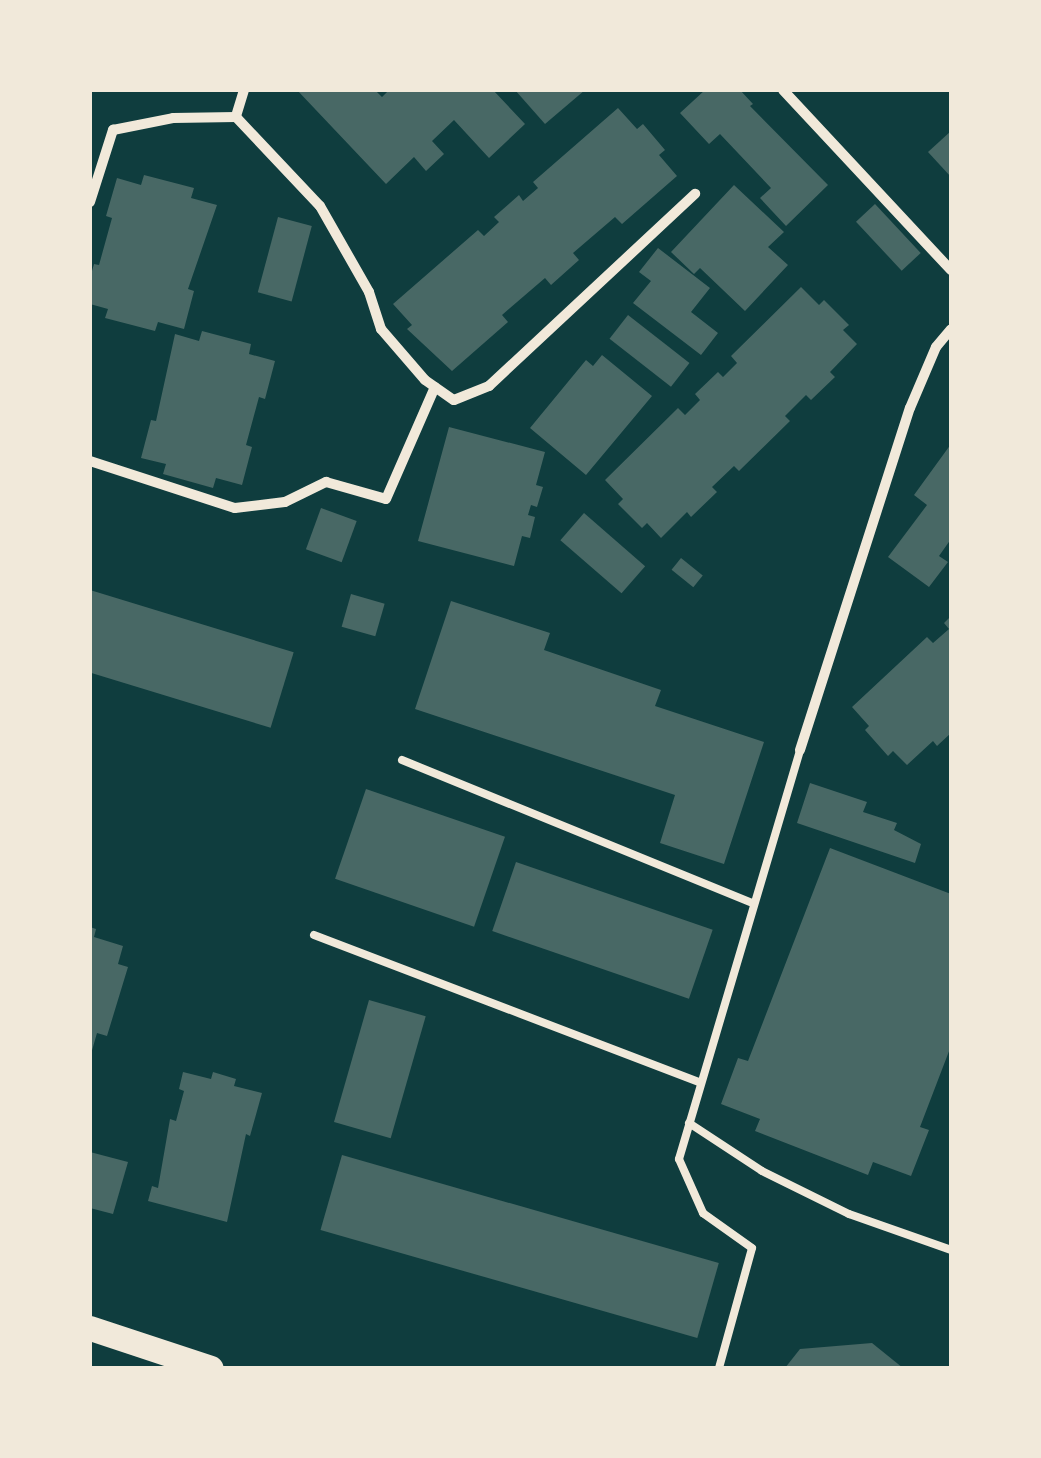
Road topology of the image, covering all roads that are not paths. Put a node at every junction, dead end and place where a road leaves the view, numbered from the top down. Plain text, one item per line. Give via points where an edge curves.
1 (244, 90) edge
2 (783, 90) edge
3 (236, 117) junction
4 (695, 194) dead end
5 (90, 202) edge
6 (951, 270) edge
7 (951, 329) edge
8 (435, 386) junction
9 (90, 461) edge
10 (800, 750) joint
11 (402, 760) dead end
12 (754, 904) junction
13 (314, 935) dead end
14 (701, 1083) junction
15 (689, 1124) junction
16 (951, 1250) edge
17 (90, 1328) edge
18 (197, 1366) edge
19 (719, 1368) edge

1 - 3 street
2 - 6 street
3 - 5 street via 173,118 113,130
3 - 8 street via 320,206 369,292 381,329
4 - 8 street via 489,386 454,400
7 - 10 street via 936,347 910,408
8 - 9 street via 386,499 326,482 285,502 236,508
10 - 12 lane
11 - 12 lane
12 - 14 lane
13 - 14 lane
14 - 15 lane
15 - 16 lane via 762,1171 849,1214
15 - 19 lane via 679,1159 703,1213 752,1248
17 - 18 main road

